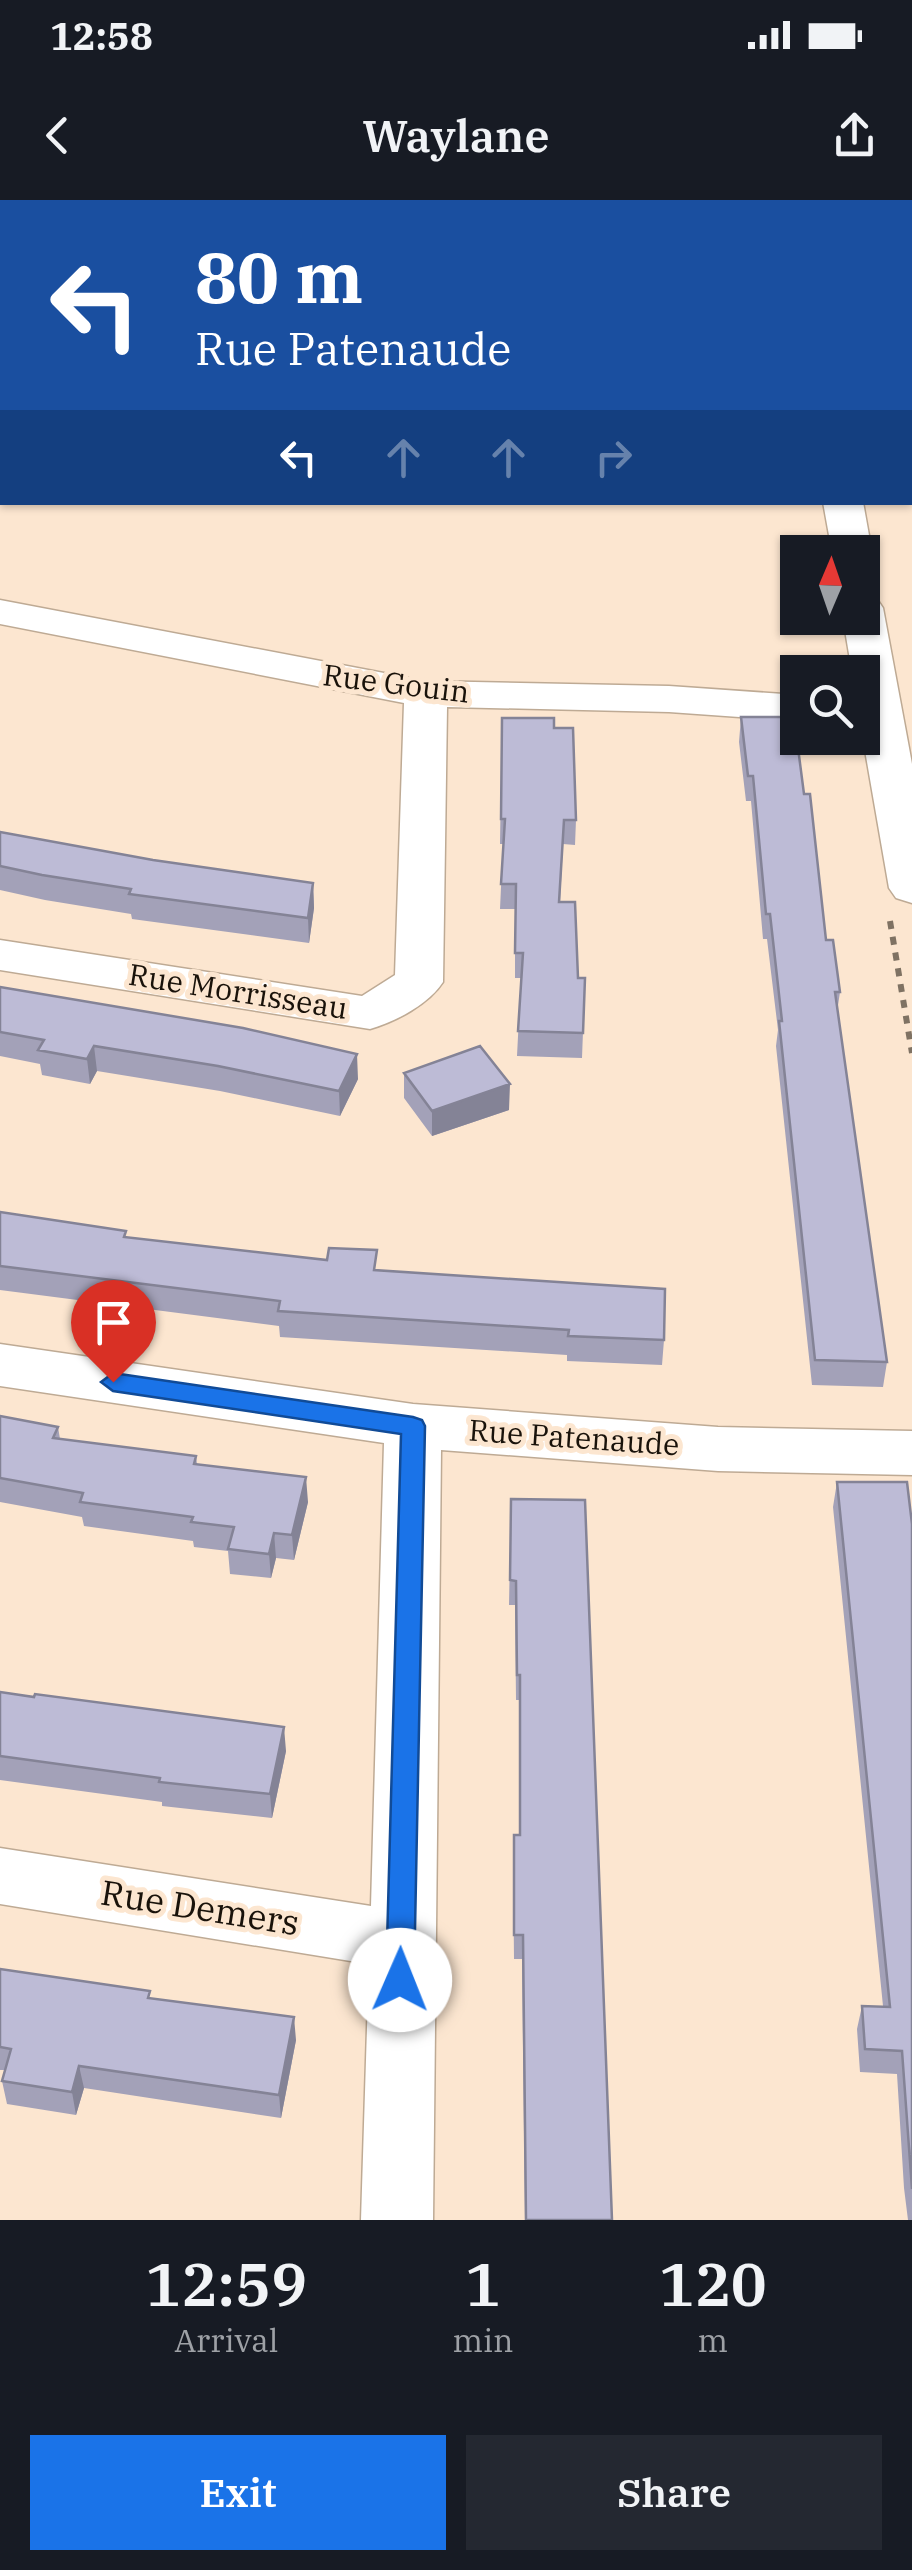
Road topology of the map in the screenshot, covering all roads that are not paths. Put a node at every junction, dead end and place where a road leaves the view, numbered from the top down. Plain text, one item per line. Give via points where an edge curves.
1 (844, 505) edge
2 (849, 535) edge
3 (0, 612) edge
4 (426, 694) junction
5 (780, 707) edge
6 (880, 746) edge
7 (912, 888) edge
8 (0, 955) edge
9 (0, 1365) edge
10 (413, 1426) junction
11 (912, 1453) edge
12 (0, 1876) edge
13 (400, 1940) junction
14 (397, 2220) edge

1 - 2 street
3 - 4 street, Rue Gouin
4 - 5 street, Rue Gouin
4 - 8 street, Rue Morrisseau via 419,982 403,993 370,1013
6 - 7 street
9 - 10 street, Rue Patenaude
10 - 11 street, Rue Patenaude via 718,1449
10 - 13 street
12 - 13 street, Rue Demers
13 - 14 street

